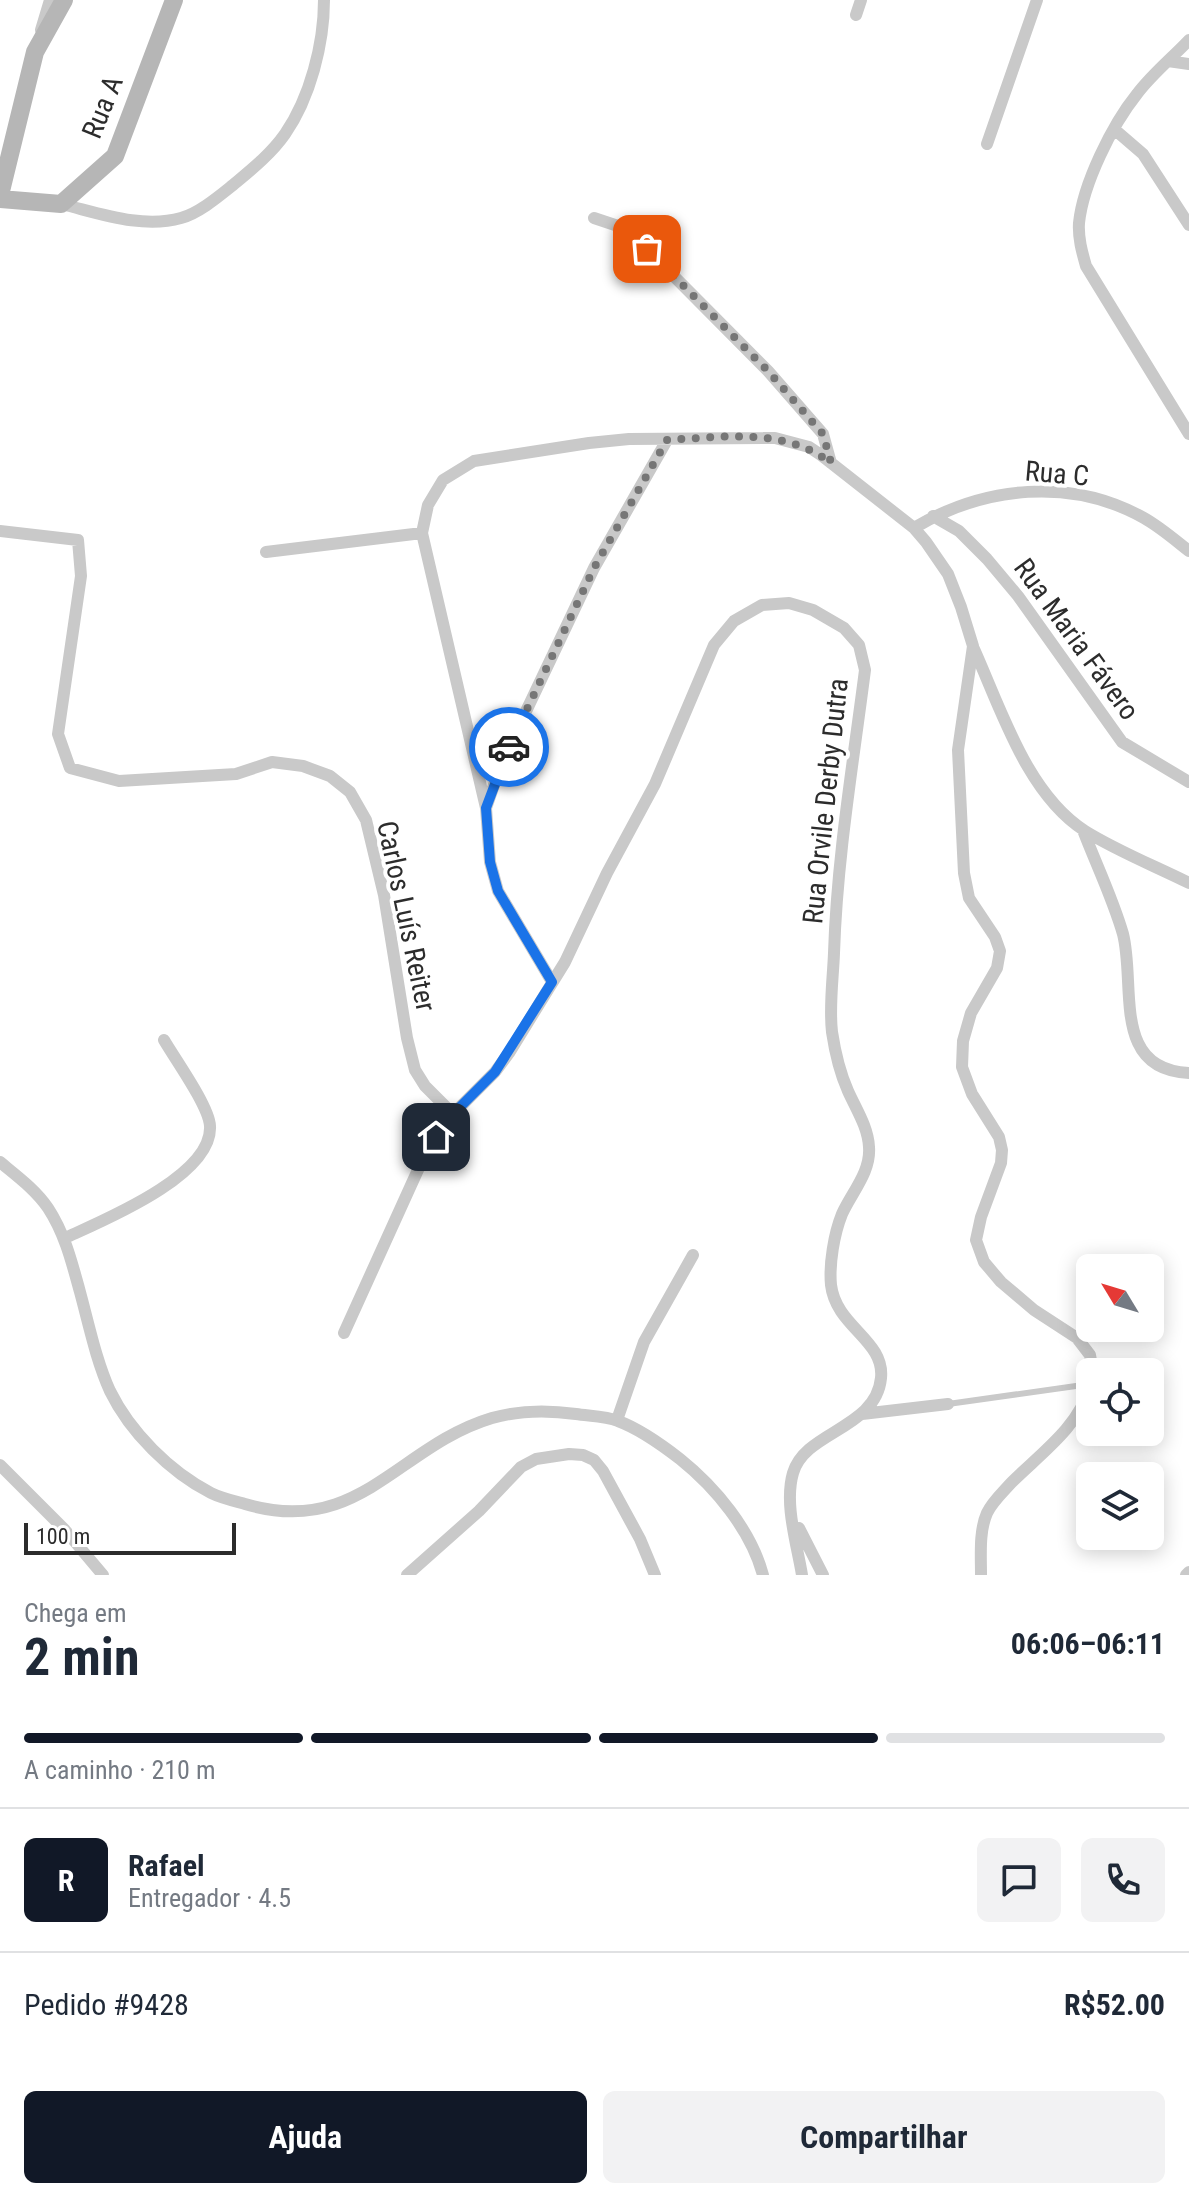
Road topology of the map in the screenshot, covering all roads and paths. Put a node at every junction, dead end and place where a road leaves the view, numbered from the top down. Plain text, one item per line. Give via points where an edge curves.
1 (50, 0) edge
2 (64, 0) edge
3 (174, 0) edge
4 (324, 0) edge
5 (861, 0) edge
6 (1037, 0) edge
7 (856, 15) dead end
8 (1189, 40) edge
9 (35, 52) junction
10 (1168, 61) junction
11 (1189, 64) edge
12 (1114, 129) junction
13 (987, 144) dead end
14 (0, 197) edge
15 (61, 204) junction
16 (594, 218) dead end
17 (1189, 225) edge
18 (1189, 434) edge
19 (667, 440) junction
20 (831, 463) junction
21 (933, 516) junction
22 (914, 528) junction
23 (0, 531) edge
24 (422, 533) junction
25 (1189, 551) edge
26 (266, 552) dead end
27 (973, 646) junction
28 (1189, 782) edge
29 (486, 808) junction
30 (1083, 830) junction
31 (1189, 883) edge
32 (552, 982) junction
33 (164, 1040) dead end
34 (1189, 1073) edge
35 (453, 1114) junction
36 (0, 1162) edge
37 (65, 1238) junction
38 (693, 1255) dead end
39 (344, 1333) dead end
40 (1091, 1358) edge
41 (1076, 1388) edge
42 (948, 1404) joint
43 (862, 1414) junction
44 (1076, 1416) edge
45 (617, 1420) junction
46 (0, 1465) edge
47 (793, 1517) junction
48 (103, 1575) edge
49 (407, 1575) edge
50 (655, 1575) edge
51 (763, 1575) edge
52 (802, 1575) edge
53 (823, 1575) edge
54 (981, 1575) edge

1 - 9 street
2 - 9 main road
3 - 15 main road, Rua A via 115,156
4 - 15 street via 311,73 286,132 217,198 183,218 148,222
5 - 7 street
6 - 13 street
8 - 10 street
9 - 14 main road
10 - 11 street
10 - 12 street via 1135,96
12 - 17 street via 1143,154
12 - 18 street via 1084,199 1080,245 1086,266
14 - 15 main road
16 - 20 street via 627,229 768,371 823,434
19 - 20 street via 775,438 809,447
19 - 24 street via 589,443 474,461 443,480 428,505
19 - 29 street via 594,568 502,762
20 - 22 street
21 - 22 street, Rua C
21 - 25 street, Rua C via 1003,493 1077,492 1144,518
21 - 28 street, Rua Maria Fávero via 959,531 995,568 1122,742
22 - 27 street via 948,574
23 - 35 street, Carlos Luís Reiter via 78,540 81,576 58,734 70,768 119,781 236,774 272,762 330,776 350,792 366,820 384,895 415,1070
24 - 26 street
24 - 29 street
27 - 30 street via 1034,777
27 - 40 street via 958,750 964,873 969,898 1000,951 997,968 971,1013 962,1067 1002,1150 976,1240 984,1262 1001,1282 1077,1338
29 - 32 street via 498,891
30 - 31 street
30 - 34 street via 1122,932 1136,1040 1159,1067
32 - 35 street, Rua Orvile Derby Dutra via 495,1072
32 - 43 street, Rua Orvile Derby Dutra via 655,784 714,645 734,621 762,605 789,603 844,628 859,645 865,670 835,911 832,1030 869,1148 865,1173 835,1237 831,1285 849,1324 879,1357 878,1394
33 - 37 street via 206,1111 208,1141 166,1187
35 - 39 street, Rua Orvile Derby Dutra via 422,1161
36 - 37 street via 39,1197
37 - 45 street via 110,1390 152,1448 214,1495 269,1511 323,1508 366,1493 446,1438 490,1419 551,1411
38 - 45 street via 644,1342
41 - 42 lane
42 - 43 street
43 - 47 street, Rua Orvile Derby Dutra via 802,1457 791,1486
44 - 54 street via 987,1512
45 - 51 street via 698,1473 748,1539
46 - 48 street
47 - 52 street, Rua Orvile Derby Dutra
47 - 53 street, Rua Orvile Derby Dutra
49 - 50 street via 521,1467 569,1454 594,1460 603,1471

